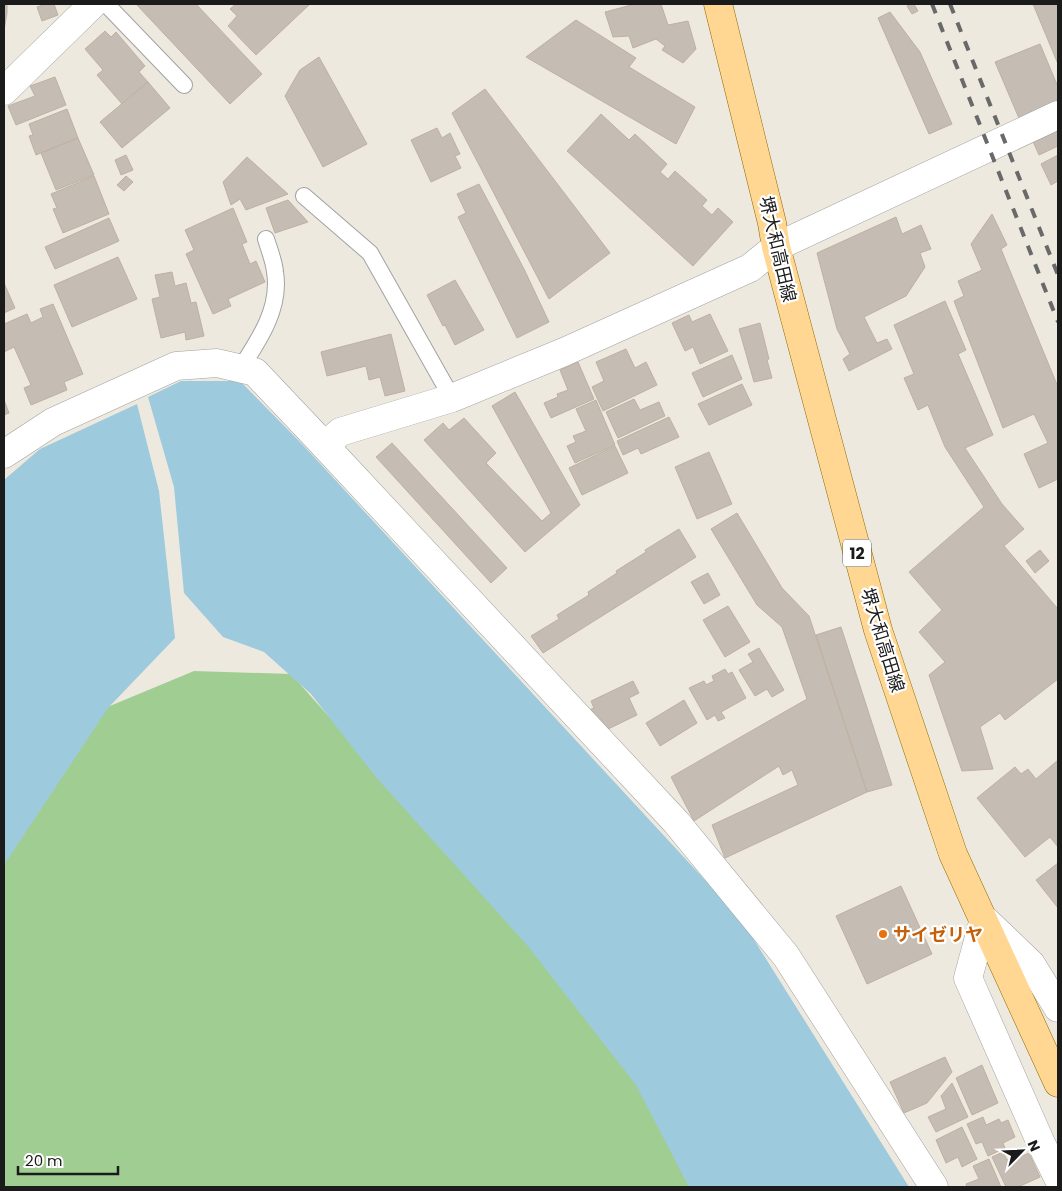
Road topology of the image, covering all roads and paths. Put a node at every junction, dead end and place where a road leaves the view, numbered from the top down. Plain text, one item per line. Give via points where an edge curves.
1 (93, 4) edge
2 (106, 4) edge
3 (718, 4) edge
4 (184, 85) dead end
5 (4, 91) edge
6 (1058, 115) edge
7 (304, 196) dead end
8 (266, 238) dead end
9 (776, 247) junction
10 (240, 369) junction
11 (452, 398) junction
12 (325, 446) junction
13 (4, 454) edge
14 (984, 919) junction
15 (1058, 1008) edge
16 (1058, 1082) edge
17 (1058, 1178) edge
18 (934, 1187) edge

1 - 5 street
2 - 4 lane
3 - 9 main road, 堺大和高田線 / 12
6 - 9 street
7 - 11 lane via 370,254
8 - 10 lane via 276,272 276,289 270,317
9 - 11 street via 750,268 564,352
9 - 14 main road, 堺大和高田線 / 12 via 878,630 953,854
10 - 12 street via 255,372
10 - 13 street via 217,364 176,366 53,422
11 - 12 street via 340,432
12 - 18 street via 676,822 786,956
14 - 15 street via 1031,964
14 - 16 main road, 堺大和高田線 / 12
14 - 17 street via 968,978

